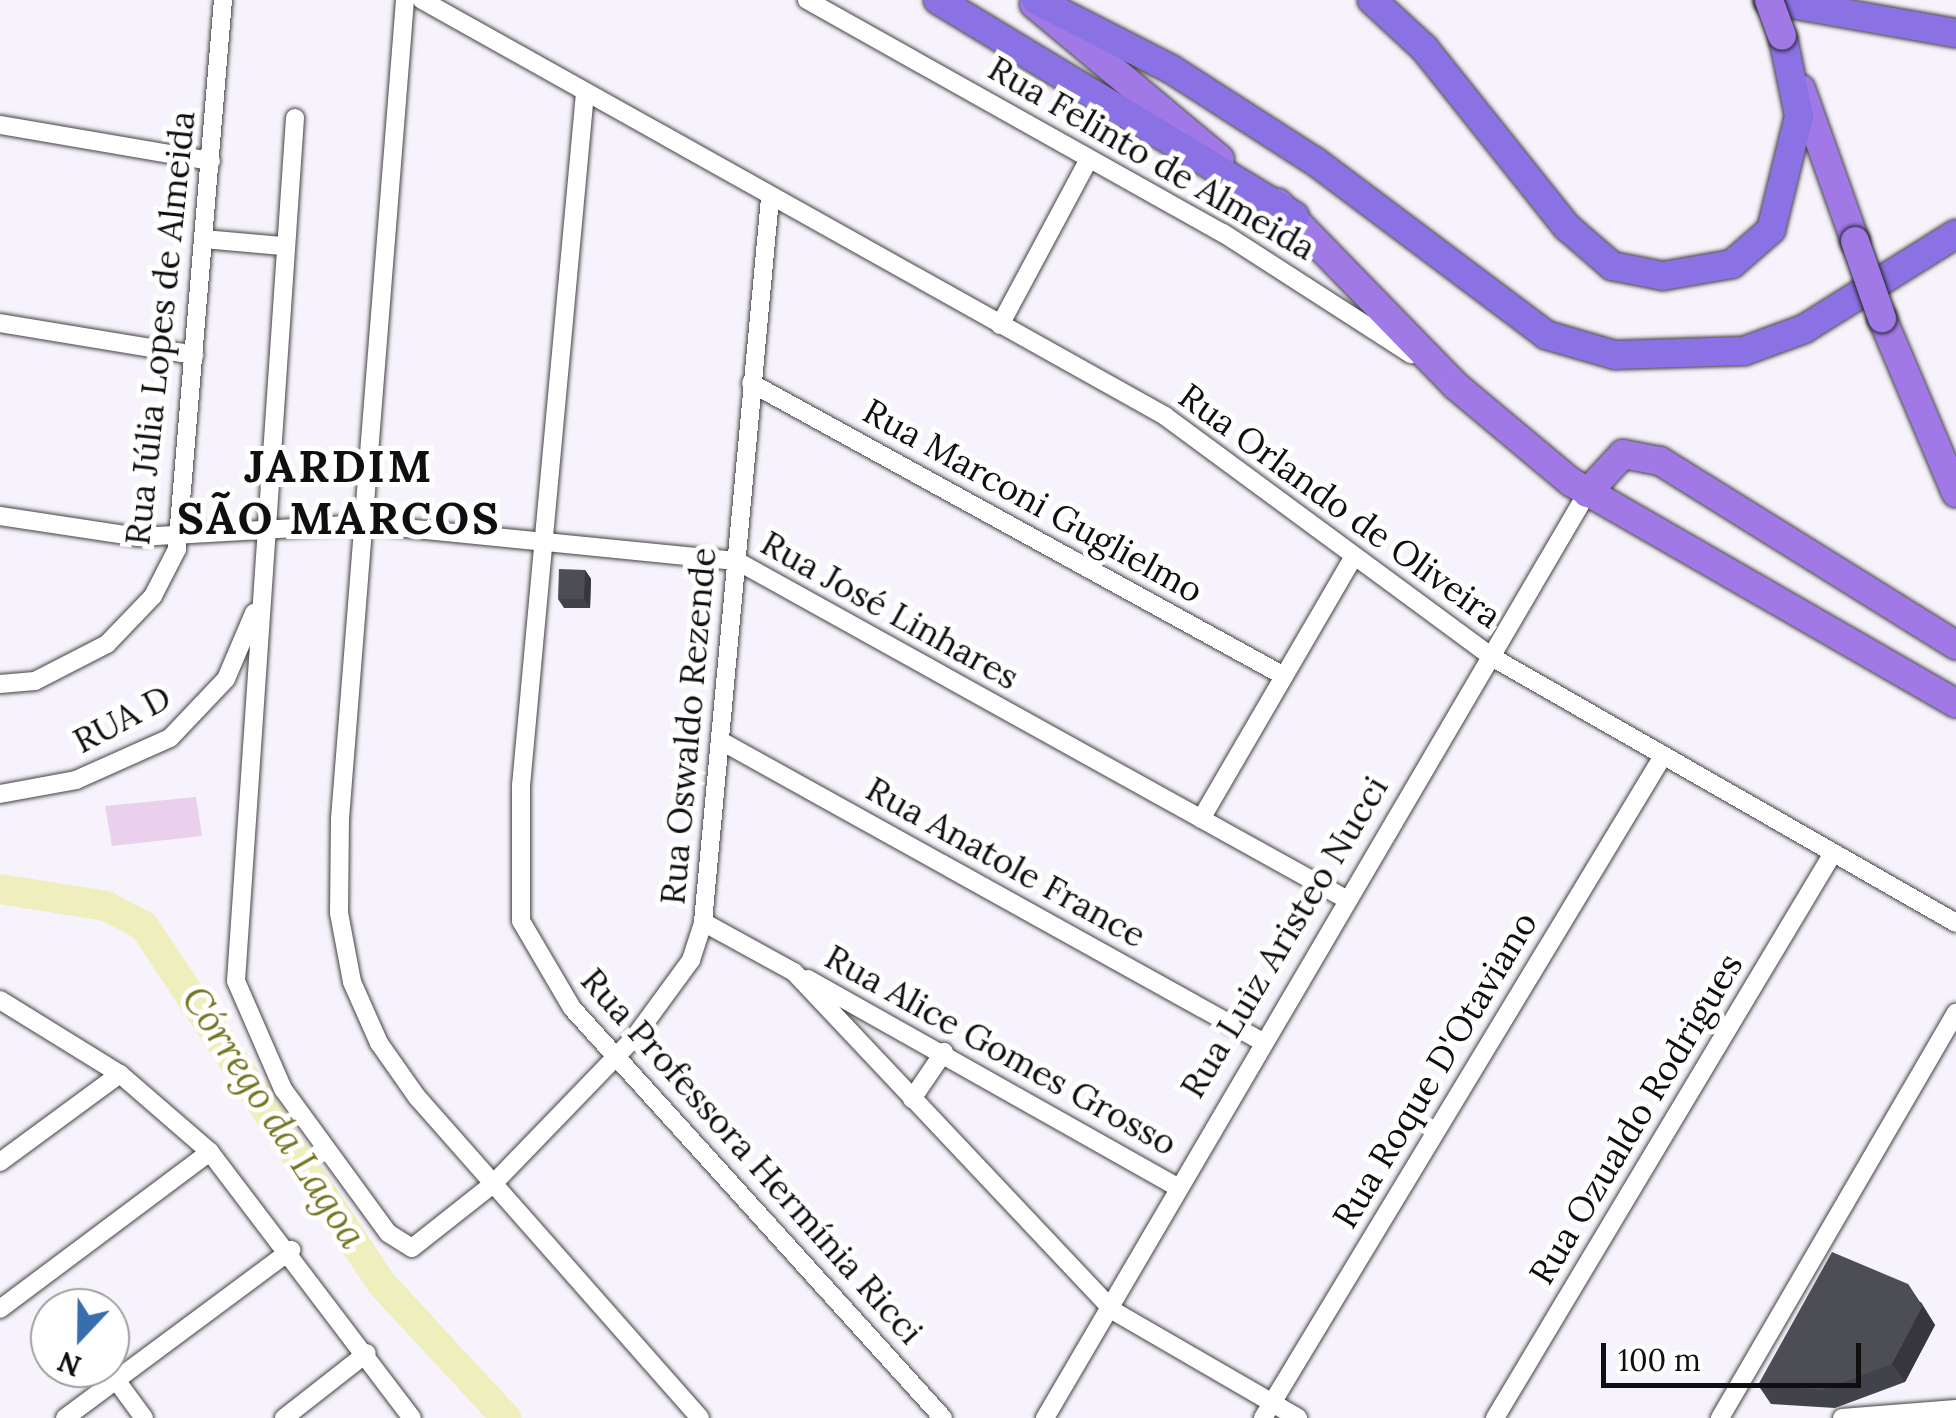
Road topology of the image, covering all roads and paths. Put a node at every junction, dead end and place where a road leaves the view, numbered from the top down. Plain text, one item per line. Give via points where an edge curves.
1 (223, 0) edge
2 (405, 0) edge
3 (422, 0) edge
4 (806, 0) edge
5 (938, 0) edge
6 (1032, 0) edge
7 (1372, 0) edge
8 (1769, 0) edge
9 (1956, 33) edge
10 (1783, 40) junction
11 (585, 93) junction
12 (294, 118) dead end
13 (0, 126) edge
14 (1089, 158) junction
15 (211, 161) junction
16 (770, 198) junction
17 (1295, 216) junction
18 (1956, 234) edge
19 (204, 239) junction
20 (282, 246) junction
21 (0, 322) edge
22 (1000, 325) junction
23 (194, 356) junction
24 (752, 384) junction
25 (1456, 386) junction
26 (1587, 493) junction
27 (1956, 493) edge
28 (0, 516) edge
29 (364, 524) junction
30 (265, 534) junction
31 (180, 535) junction
32 (543, 541) junction
33 (1351, 561) junction
34 (736, 562) junction
35 (261, 594) junction
36 (1956, 644) edge
37 (1490, 656) junction
38 (1284, 676) junction
39 (0, 684) edge
40 (1956, 703) edge
41 (721, 741) junction
42 (1662, 756) junction
43 (0, 794) edge
44 (1201, 818) junction
45 (1833, 853) junction
46 (1344, 898) junction
47 (704, 922) junction
48 (1956, 923) edge
49 (794, 972) junction
50 (3, 1005) edge
51 (1954, 1019) edge
52 (1259, 1040) junction
53 (944, 1052) junction
54 (617, 1054) junction
55 (120, 1074) junction
56 (912, 1099) junction
57 (210, 1152) junction
58 (0, 1162) edge
59 (493, 1184) junction
60 (1176, 1186) junction
61 (290, 1250) junction
62 (0, 1309) edge
63 (1112, 1310) junction
64 (366, 1353) junction
65 (130, 1375) edge
66 (113, 1388) edge
67 (122, 1388) edge
68 (1732, 1409) edge
69 (1956, 1410) edge
70 (1267, 1411) edge
71 (65, 1418) edge
72 (144, 1418) edge
73 (284, 1418) edge
74 (412, 1418) edge
75 (700, 1418) edge
76 (943, 1418) edge
77 (1045, 1418) edge
78 (1298, 1418) edge
79 (1495, 1418) edge
80 (1720, 1418) edge
81 (1842, 1418) edge

1 - 15 street, Rua Júlia Lopes de Almeida
2 - 29 street
3 - 11 street, Rua Orlando de Oliveira
4 - 14 street, Rua Felinto de Almeida
5 - 17 highway
6 - 17 main road
6 - 18 highway via 1171,69 1316,162 1546,335 1615,356 1744,351 1804,328
7 - 10 highway via 1424,48 1567,228 1612,266 1663,276 1732,264 1771,230 1796,154
8 - 9 highway
8 - 10 main road, bridge
10 - 27 main road, bridge via 1882,318
11 - 16 street, Rua Orlando de Oliveira
11 - 32 street, Rua Professora Hermínia Ricci
12 - 20 street, Rua Oswaldo Rezende
13 - 15 street
14 - 22 street
14 - 25 street, Rua Felinto de Almeida via 1344,306
15 - 19 street, Rua Júlia Lopes de Almeida
16 - 22 street, Rua Orlando de Oliveira
16 - 24 street, Rua Oswaldo Rezende
17 - 25 main road
19 - 20 street
19 - 23 street, Rua Júlia Lopes de Almeida
20 - 30 street, Rua Oswaldo Rezende
21 - 23 street
22 - 33 street, Rua Orlando de Oliveira via 1165,416
23 - 31 street, Rua Júlia Lopes de Almeida
24 - 34 street, Rua Oswaldo Rezende
24 - 38 street, Rua Marconi Guglielmo
25 - 26 main road
26 - 36 main road via 1624,454 1660,461
26 - 37 street, Rua Luiz Aristeo Nucci
26 - 40 main road
28 - 31 street, Rua José Linhares
29 - 30 street, Rua José Linhares
29 - 32 street, Rua José Linhares
29 - 59 street via 340,818 349,965 378,1043
30 - 31 street, Rua José Linhares
30 - 35 street, Rua Oswaldo Rezende
31 - 39 street, Rua Júlia Lopes de Almeida via 153,596 108,644 35,681
32 - 34 street, Rua José Linhares
32 - 54 street, Rua Professora Hermínia Ricci via 517,852 521,921 572,1008
33 - 37 street, Rua Orlando de Oliveira
33 - 38 street
34 - 41 street, Rua Oswaldo Rezende
34 - 44 street, Rua José Linhares
35 - 43 street, RUA D via 226,679 190,722 121,764
35 - 59 street, Rua Oswaldo Rezende via 236,981 284,1089 401,1246 412,1248
37 - 42 street, Rua Orlando de Oliveira
37 - 46 street, Rua Luiz Aristeo Nucci
38 - 44 street
41 - 47 street, Rua Oswaldo Rezende
41 - 52 street, Rua Anatole France
42 - 45 street, Rua Orlando de Oliveira
42 - 70 street, Rua Roque D'Otaviano
44 - 46 street, Rua José Linhares
45 - 48 street, Rua Orlando de Oliveira
45 - 79 street, Rua Ozualdo Rodrigues
46 - 52 street, Rua Luiz Aristeo Nucci
47 - 49 street, Rua Alice Gomes Grosso
47 - 54 street, Rua Oswaldo Rezende via 673,990
49 - 53 street, Rua Alice Gomes Grosso
49 - 56 street
50 - 55 street
51 - 68 street
52 - 60 street, Rua Luiz Aristeo Nucci
53 - 56 street
53 - 60 street, Rua Alice Gomes Grosso
54 - 59 street, Rua Oswaldo Rezende
54 - 76 street, Rua Professora Hermínia Ricci
55 - 57 street
55 - 58 street
56 - 63 street
57 - 61 street
57 - 62 street
59 - 75 street
60 - 63 street, Rua Luiz Aristeo Nucci
61 - 64 street
61 - 65 street
63 - 70 street
63 - 77 street, Rua Luiz Aristeo Nucci
64 - 73 street
64 - 74 street
66 - 71 street
67 - 72 street
68 - 80 street
69 - 81 street
70 - 78 street

